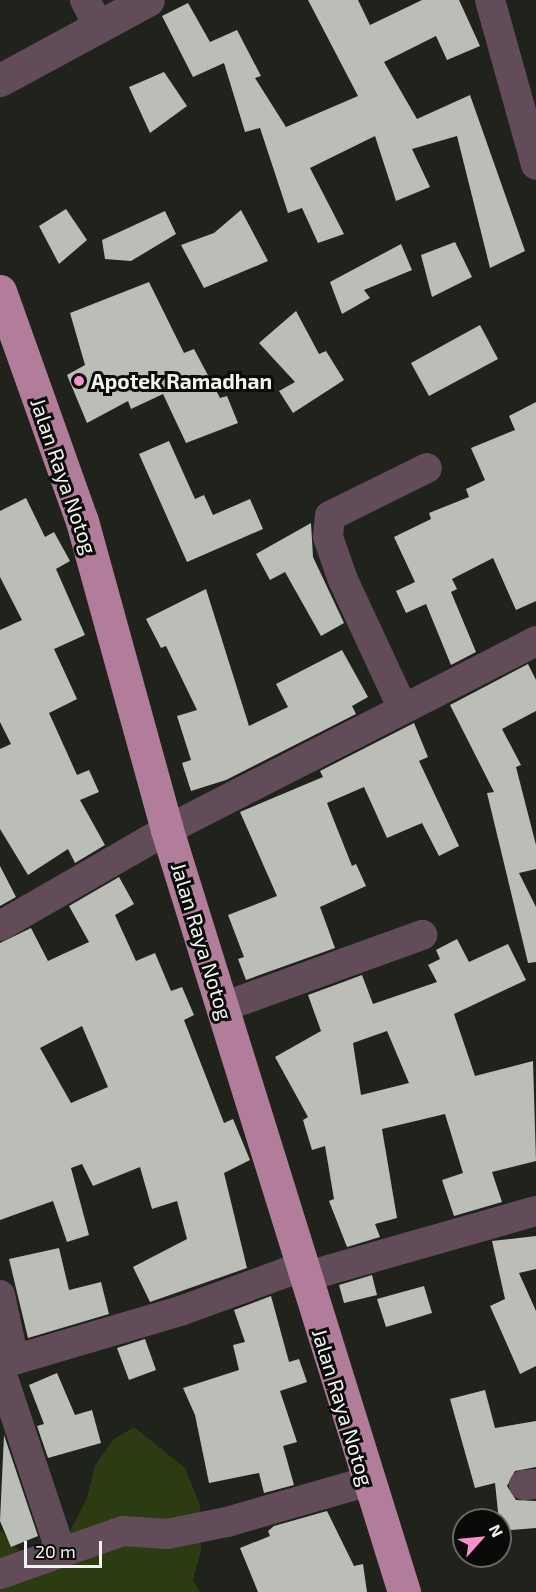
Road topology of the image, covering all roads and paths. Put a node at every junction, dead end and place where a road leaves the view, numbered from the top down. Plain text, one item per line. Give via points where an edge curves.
1 (148, 0) edge
2 (490, 0) edge
3 (92, 13) edge
4 (0, 80) edge
5 (536, 165) edge
6 (0, 291) edge
7 (427, 468) dead end
8 (536, 641) edge
9 (403, 709) junction
10 (167, 830) junction
11 (0, 926) edge
12 (422, 935) dead end
13 (223, 1007) junction
14 (536, 1212) edge
15 (302, 1272) junction
16 (0, 1294) edge
17 (5, 1364) edge
18 (366, 1482) junction
19 (61, 1552) junction
20 (0, 1574) edge
21 (404, 1592) edge

1 - 3 street
2 - 5 street
3 - 4 street
6 - 10 highway, Jalan Raya Notog via 82,521
7 - 9 street via 330,516 328,537 343,580
8 - 9 street
9 - 10 street
10 - 11 street
10 - 13 highway, Jalan Raya Notog
12 - 13 street
13 - 15 highway, Jalan Raya Notog
14 - 15 street
15 - 17 street
15 - 18 highway, Jalan Raya Notog
16 - 17 street
17 - 19 street
18 - 19 street via 227,1522 167,1534 123,1532
18 - 21 highway, Jalan Raya Notog
19 - 20 street

